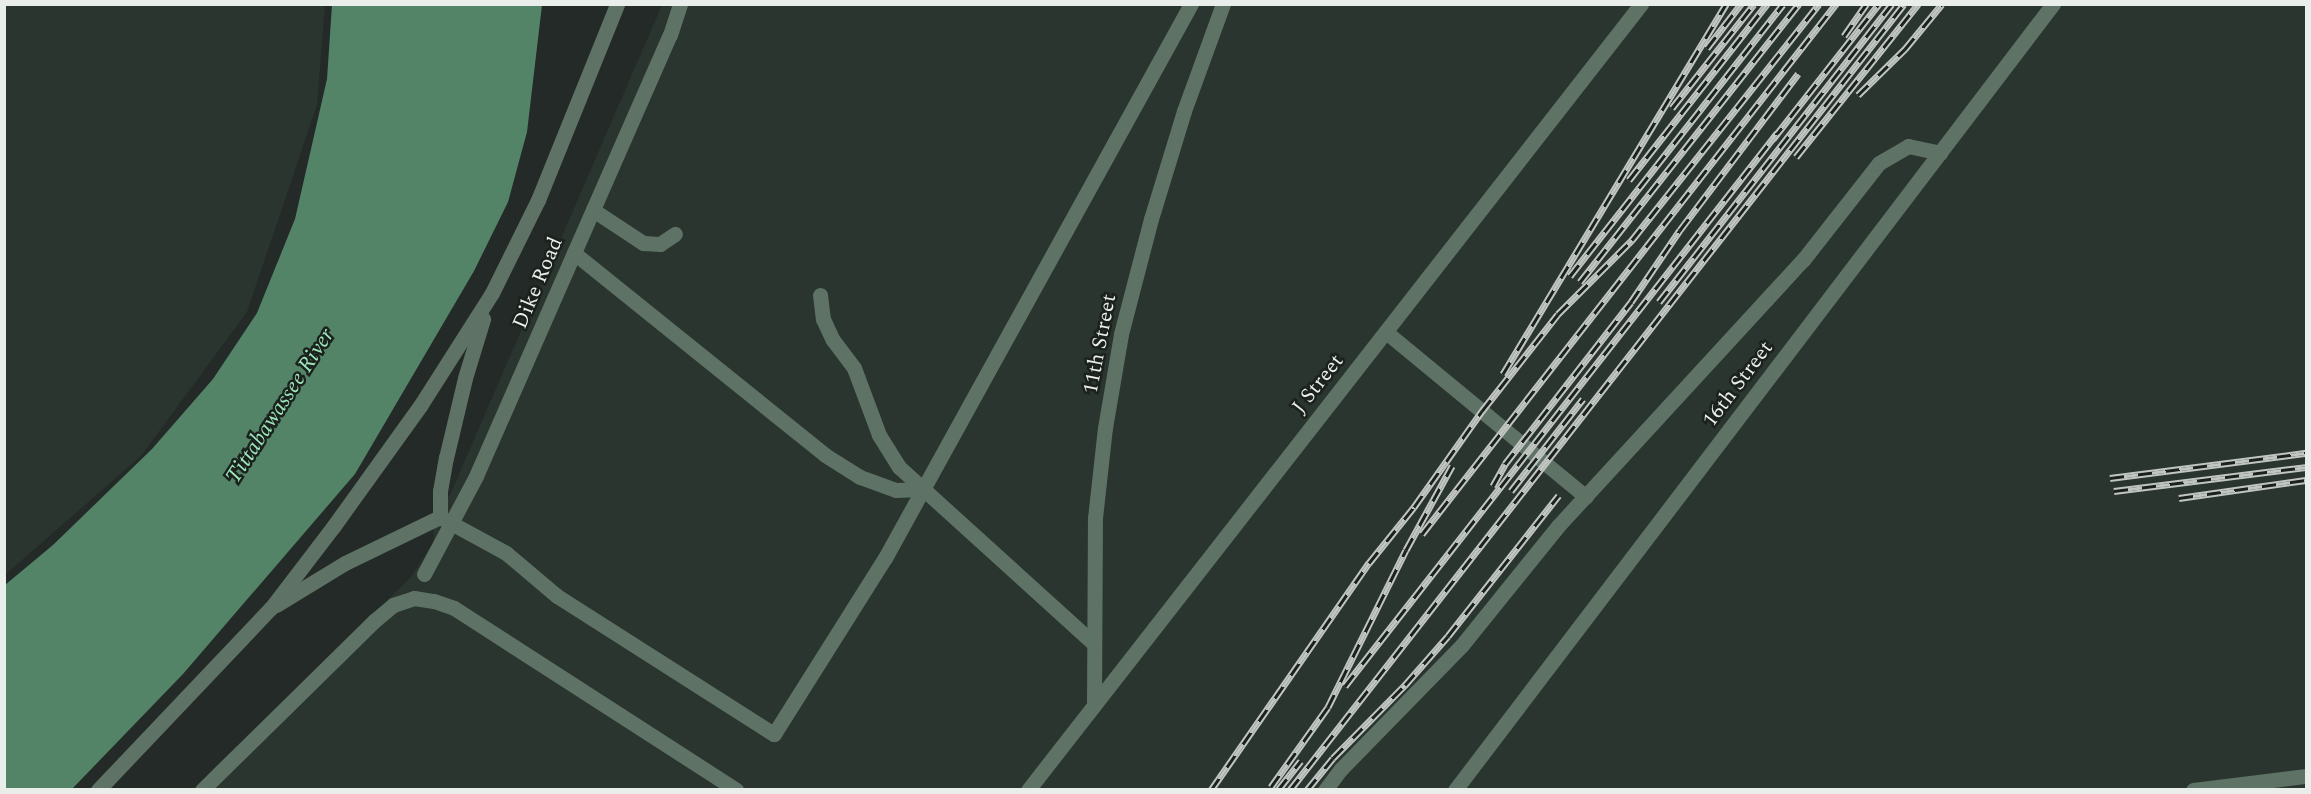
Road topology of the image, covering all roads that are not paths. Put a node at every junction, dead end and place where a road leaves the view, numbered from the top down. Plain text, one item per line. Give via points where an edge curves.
1 (617, 4) edge
2 (680, 4) edge
3 (1191, 4) edge
4 (1223, 4) edge
5 (1641, 4) edge
6 (2053, 4) edge
7 (1940, 153) junction
8 (593, 210) junction
9 (675, 234) dead end
10 (574, 254) junction
11 (492, 293) junction
12 (820, 296) dead end
13 (1386, 332) junction
14 (923, 489) junction
15 (1586, 497) junction
16 (446, 520) junction
17 (424, 574) dead end
18 (271, 608) junction
19 (1094, 644) junction
20 (1094, 705) junction
21 (2307, 776) edge
22 (98, 789) edge
23 (202, 789) edge
24 (736, 789) edge
25 (1028, 789) edge
26 (1325, 789) edge
27 (1455, 789) edge
28 (2193, 789) edge

1 - 11 lane via 542,190
2 - 8 lane, Dike Road
3 - 14 lane
4 - 19 lane, 11th Street via 1184,111 1121,334 1095,518
5 - 13 lane, J Street
6 - 7 lane, 16th Street
7 - 15 lane via 1908,146 1879,163 1803,260
7 - 27 lane, 16th Street
8 - 9 lane via 643,243 660,244
8 - 10 lane, Dike Road
10 - 14 lane via 825,455 860,477 887,487
10 - 16 lane, Dike Road
11 - 16 lane via 465,378 440,491
11 - 18 lane via 420,406
12 - 14 lane via 823,319 854,368 879,435 899,467
13 - 15 lane
13 - 20 lane, J Street
14 - 16 lane via 885,558 774,734 557,596 506,553
14 - 19 lane
15 - 26 lane via 1462,645
16 - 17 lane, Dike Road
16 - 18 lane via 345,562
18 - 22 lane
19 - 20 lane, 11th Street
20 - 25 lane, J Street
21 - 28 lane
23 - 24 lane via 374,621 393,605 414,598 454,608

